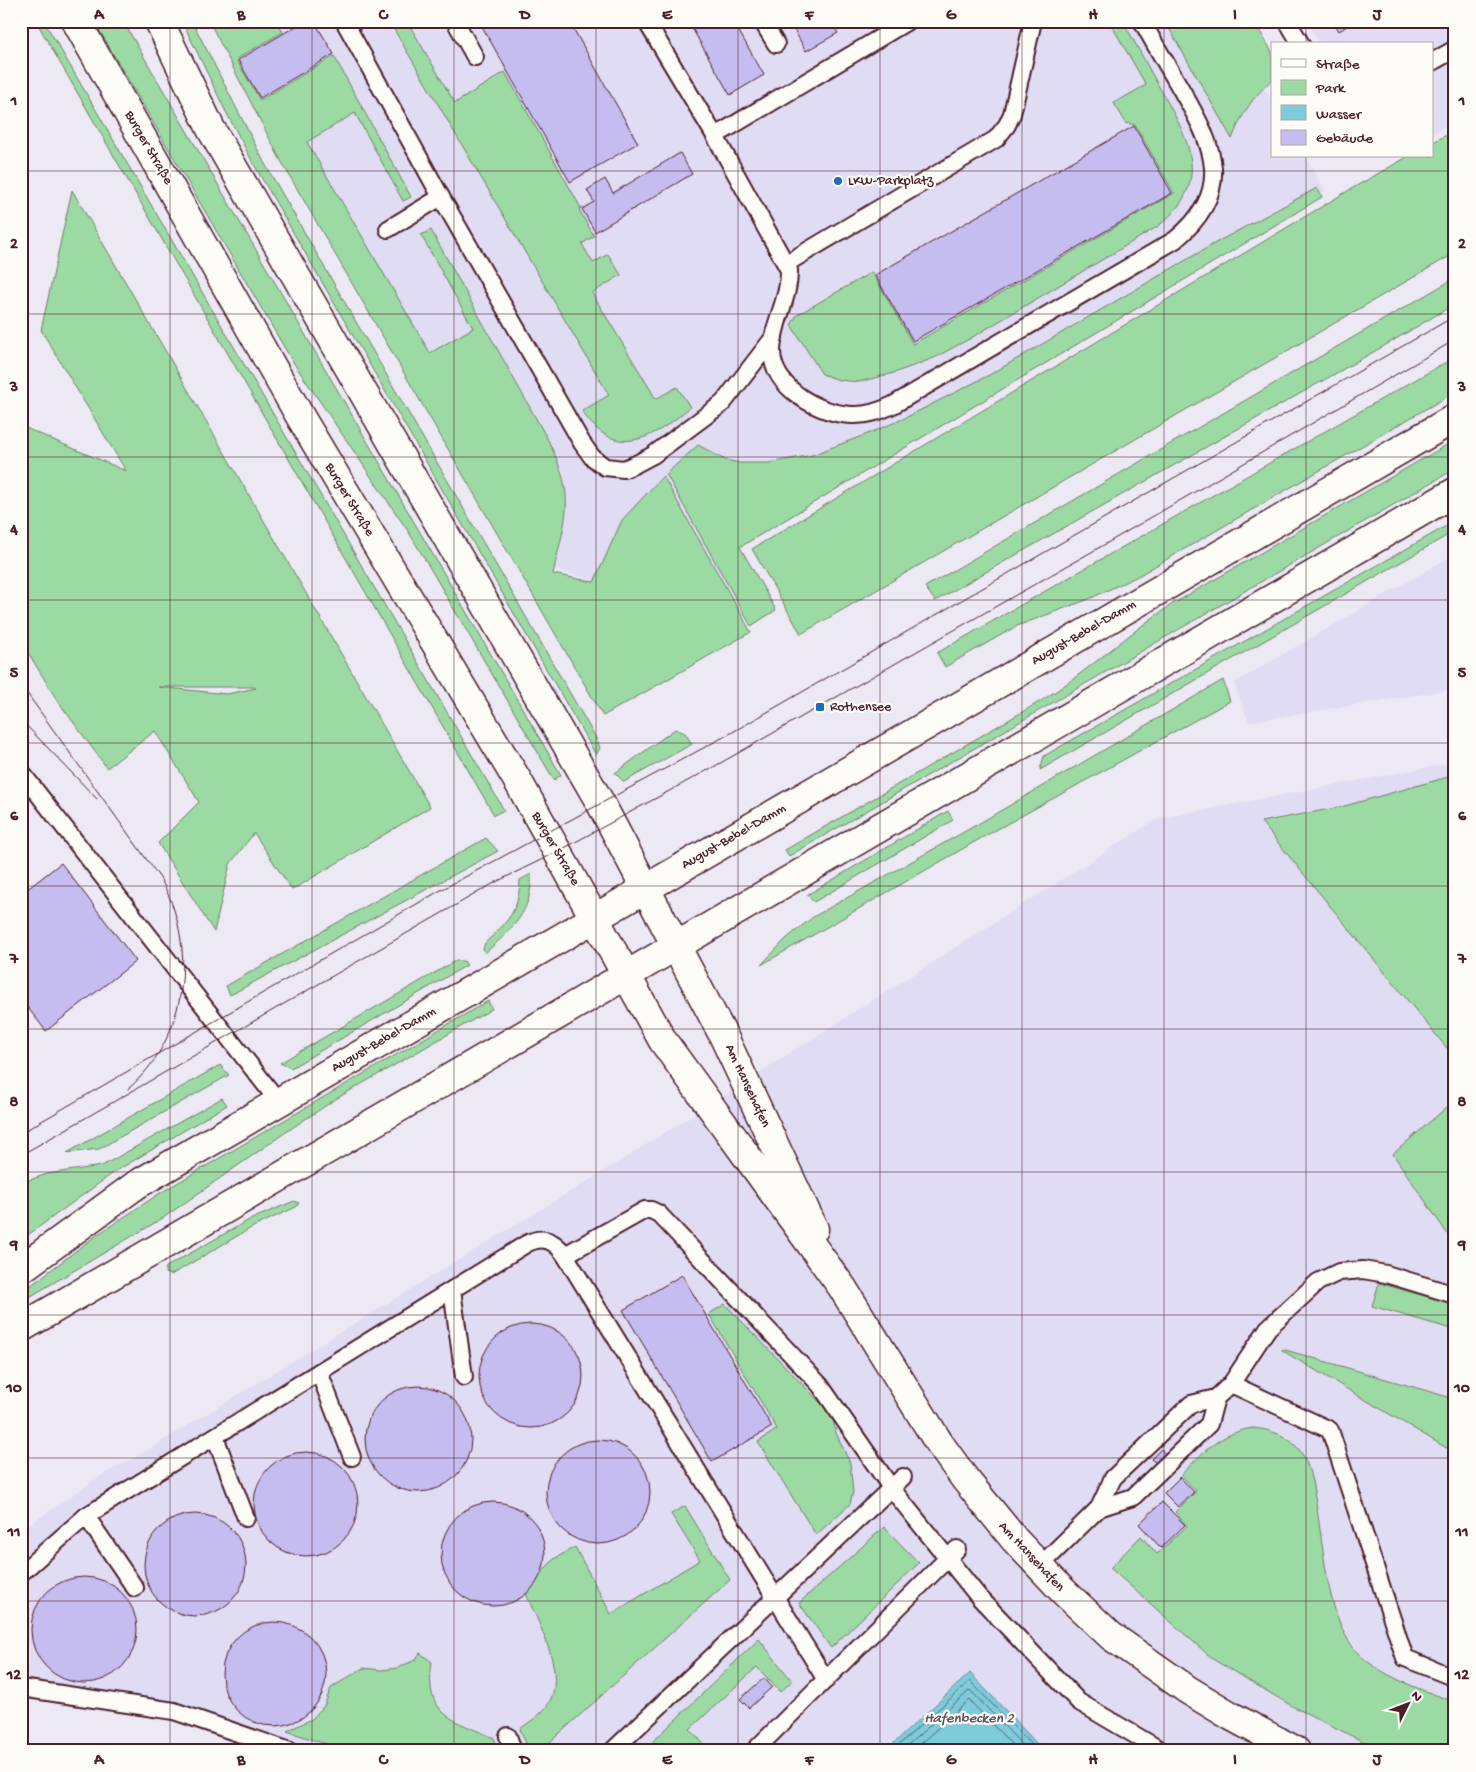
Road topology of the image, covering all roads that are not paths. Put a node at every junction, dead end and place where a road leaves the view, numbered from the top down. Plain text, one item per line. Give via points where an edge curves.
1 (76, 21) edge
2 (158, 21) edge
3 (344, 21) edge
4 (456, 21) edge
5 (646, 21) edge
6 (762, 21) edge
7 (908, 21) edge
8 (1033, 21) edge
9 (1142, 21) edge
10 (1287, 21) edge
11 (1300, 42) edge
12 (776, 44) dead end
13 (1455, 49) edge
14 (475, 57) dead end
15 (1434, 61) edge
16 (715, 136) junction
17 (441, 197) junction
18 (388, 228) dead end
19 (787, 263) junction
20 (775, 336) junction
21 (1455, 418) edge
22 (1455, 492) edge
23 (24, 781) edge
24 (646, 888) junction
25 (595, 918) junction
26 (677, 947) junction
27 (626, 976) junction
28 (278, 1100) junction
29 (565, 1255) junction
30 (21, 1269) edge
31 (842, 1287) junction
32 (452, 1290) junction
33 (1455, 1294) edge
34 (21, 1328) edge
35 (319, 1372) junction
36 (464, 1377) dead end
37 (1231, 1384) junction
38 (1216, 1398) junction
39 (215, 1437) junction
40 (352, 1457) dead end
41 (898, 1483) junction
42 (1099, 1508) junction
43 (86, 1516) junction
44 (246, 1518) dead end
45 (952, 1553) junction
46 (1039, 1567) junction
47 (21, 1573) edge
48 (135, 1588) dead end
49 (776, 1598) junction
50 (1455, 1678) edge
51 (826, 1680) junction
52 (21, 1688) edge
53 (290, 1751) edge
54 (612, 1751) edge
55 (754, 1751) edge
56 (1162, 1751) edge
57 (1296, 1751) edge

1 - 25 street, Burger Straße via 296,410 519,783
2 - 24 street via 211,129 597,797
3 - 17 lane
4 - 14 lane
5 - 16 lane
6 - 12 lane
7 - 16 lane
8 - 19 lane via 1012,114 996,139
9 - 20 lane via 1205,132 1212,156 1214,172 1208,198 1182,234 893,405 874,413 840,413 811,404 798,396 786,384 774,363 772,349
10 - 11 lane
13 - 15 lane
16 - 19 lane
17 - 18 lane
17 - 20 lane via 582,443 605,467 628,469 715,410 738,387
19 - 20 lane via 789,277
21 - 24 street, August-Bebel-Damm
22 - 26 street
23 - 28 lane
24 - 25 street, August-Bebel-Damm
24 - 26 street, Am Hansehafen
25 - 27 street, Burger Straße
25 - 28 street, August-Bebel-Damm
26 - 27 street
26 - 31 street, Am Hansehafen via 722,1033
27 - 31 street, Am Hansehafen via 663,1042
27 - 34 street
28 - 30 street, August-Bebel-Damm via 116,1198
29 - 32 lane via 551,1241 533,1240
29 - 41 lane via 648,1209 657,1212 820,1385
29 - 49 lane
31 - 46 street, Am Hansehafen via 939,1443 992,1514
32 - 35 lane
32 - 36 lane
33 - 37 lane via 1370,1271 1340,1272 1326,1277 1268,1328
35 - 39 lane
35 - 40 lane
37 - 38 lane
37 - 50 lane via 1330,1430 1405,1658
38 - 42 lane via 1191,1404 1112,1478
38 - 42 lane via 1209,1424 1133,1497
39 - 43 lane
39 - 44 lane
41 - 45 lane
41 - 49 lane
42 - 46 lane
43 - 47 lane
43 - 48 lane
45 - 51 lane
45 - 56 lane via 978,1596 1079,1702
46 - 57 street, Am Hansehafen via 1087,1615 1136,1656 1231,1716
49 - 51 lane
49 - 54 lane
51 - 55 lane
52 - 53 lane via 174,1711

